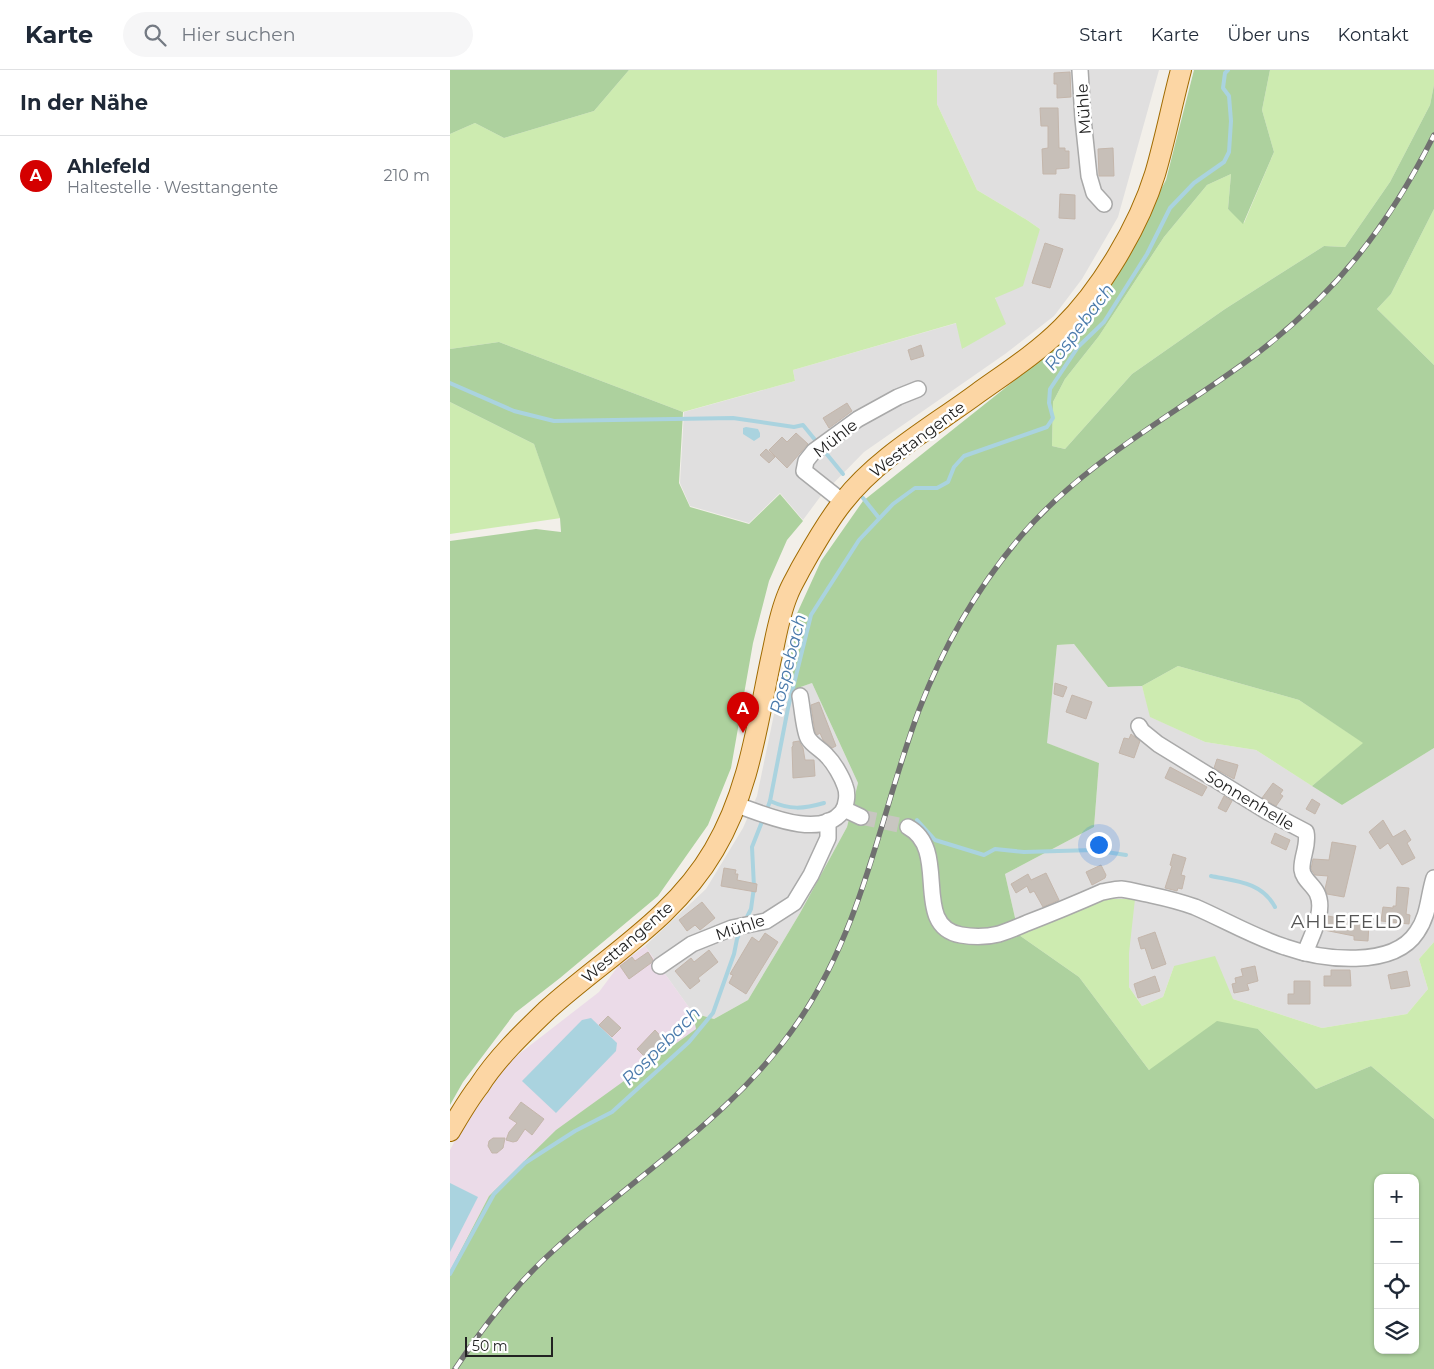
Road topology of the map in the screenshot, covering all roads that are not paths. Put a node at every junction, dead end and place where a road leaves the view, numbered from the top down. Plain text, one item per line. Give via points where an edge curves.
1 (1080, 70) edge
2 (1181, 70) edge
3 (1104, 204) dead end
4 (918, 389) dead end
5 (843, 502) junction
6 (800, 696) dead end
7 (1139, 726) dead end
8 (736, 805) junction
9 (844, 808) junction
10 (862, 817) tunnel mouth
11 (828, 821) junction
12 (908, 828) tunnel mouth
13 (1434, 878) edge
14 (1305, 953) junction
15 (660, 966) dead end
16 (450, 1131) edge

1 - 3 street, Mühle via 1089,176 1094,193
2 - 5 main road, Westtangente via 1154,176 1116,258 1091,295 1062,328 1015,367 888,458
4 - 5 street, Mühle via 858,419 814,451 806,461 804,471
5 - 8 main road, Westtangente via 813,546 788,594 752,758
6 - 9 street via 807,738 829,758 845,786
7 - 14 street, Sonnenhelle via 1158,744 1306,832 1308,841 1302,862 1303,874 1317,893 1321,907
8 - 11 street via 780,820 808,825
8 - 16 main road, Westtangente via 713,853 691,884 668,910 546,1011 504,1054
9 - 10 street
9 - 11 street
11 - 15 street, Mühle via 828,838 811,876 794,903 766,921 732,928 692,944
12 - 14 street via 917,832 928,850 933,907 940,925 954,934 970,937 998,935 1102,892 1120,889 1193,906
13 - 14 street via 1427,914 1406,945 1367,958

